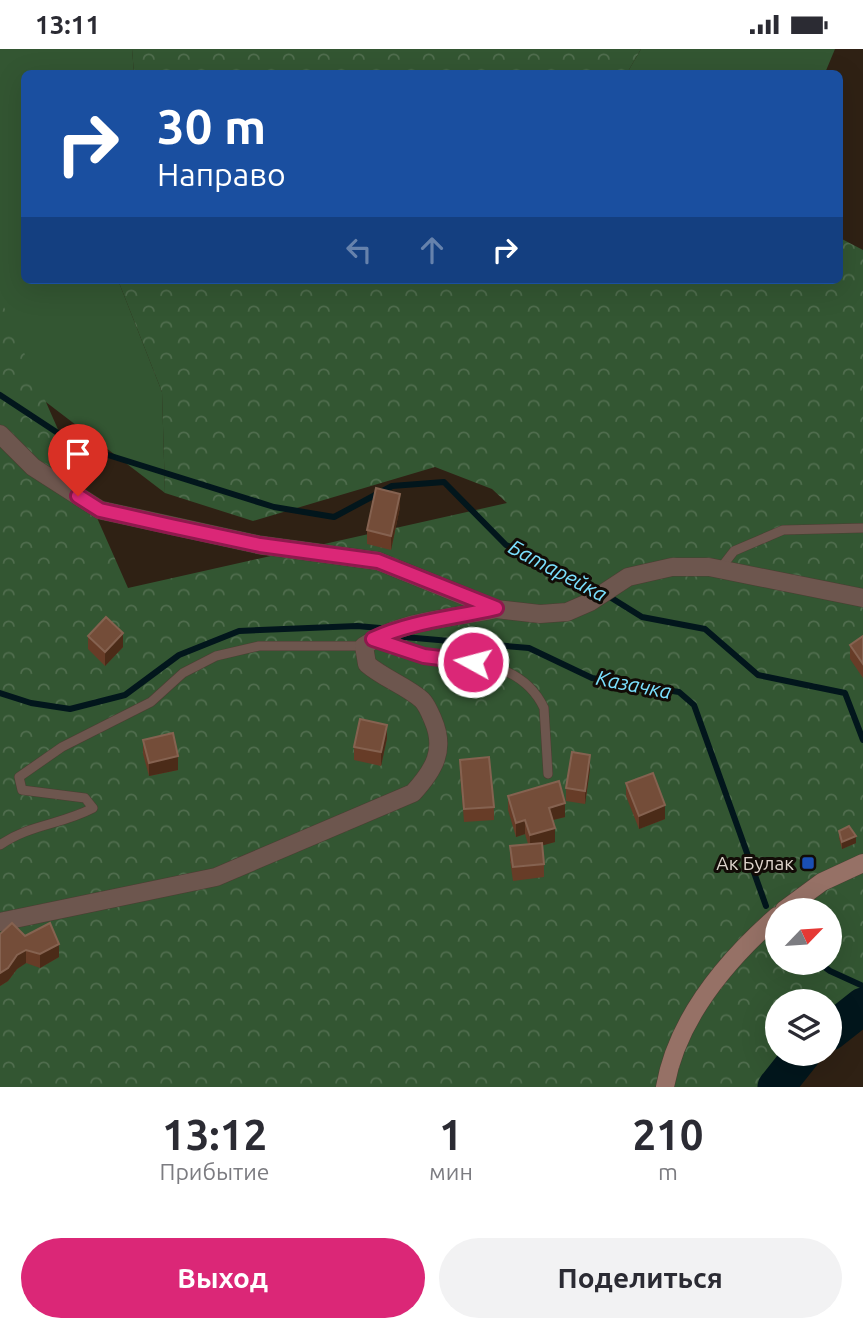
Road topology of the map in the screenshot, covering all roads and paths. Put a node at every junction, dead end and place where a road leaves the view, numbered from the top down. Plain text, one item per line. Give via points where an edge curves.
1 (0, 434) edge
2 (863, 528) edge
3 (720, 569) junction
4 (863, 598) edge
5 (496, 608) junction
6 (369, 643) junction
7 (548, 773) dead end
8 (0, 845) edge
9 (857, 865) edge
10 (801, 898) edge
11 (0, 922) edge
12 (765, 927) edge
13 (665, 1087) edge

1 - 5 street via 33,467 100,510 260,545 378,561
2 - 3 lane via 783,530 734,551
3 - 4 street
3 - 5 street via 672,567 628,577 567,612 540,614
5 - 6 street via 414,623
6 - 7 lane via 501,668 521,680 544,708
6 - 8 lane via 259,646 216,656 183,673 151,702 62,747 19,777 22,790 85,798 93,808 20,831
6 - 11 street via 367,664 423,701 438,730 439,756 413,793 216,877
9 - 10 main road
12 - 13 main road via 704,996

